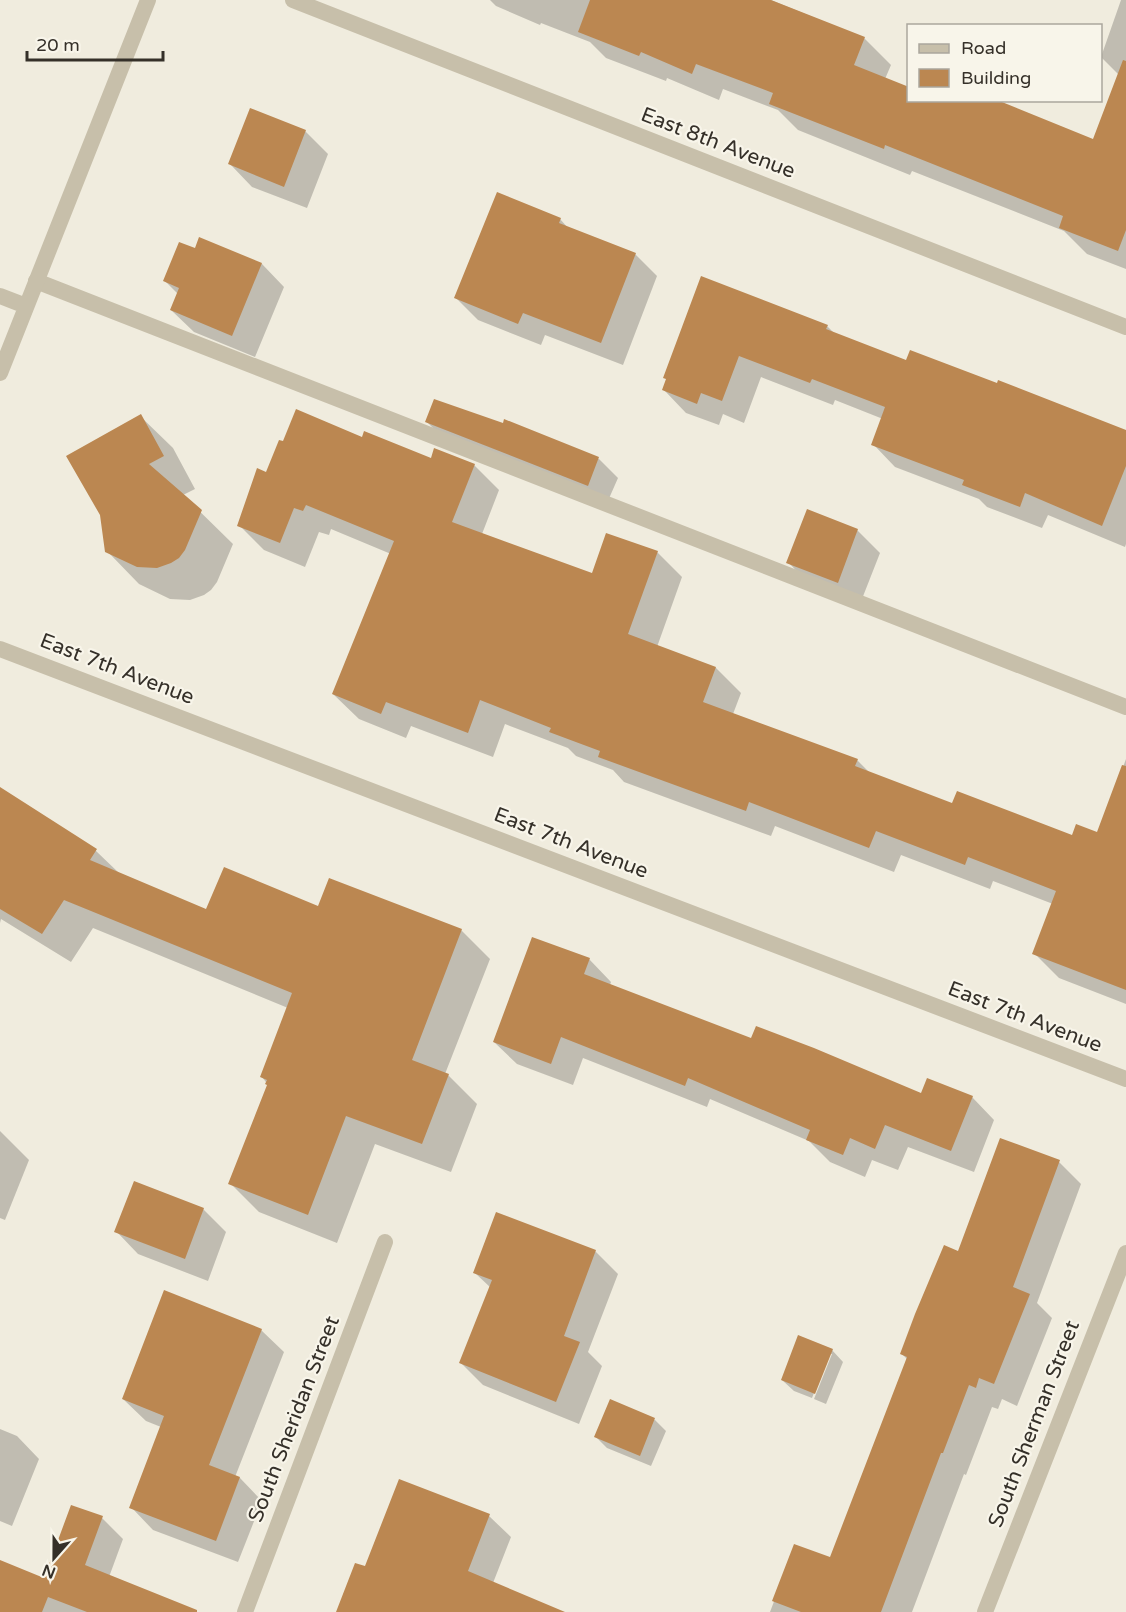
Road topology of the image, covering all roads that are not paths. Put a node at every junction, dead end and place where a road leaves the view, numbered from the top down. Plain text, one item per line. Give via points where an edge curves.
1 (148, 0) edge
2 (293, 0) edge
3 (36, 281) junction
4 (0, 296) edge
5 (26, 306) junction
6 (1126, 327) edge
7 (0, 373) edge
8 (0, 649) edge
9 (1126, 707) edge
10 (1126, 1079) edge
11 (385, 1242) dead end
12 (1126, 1253) edge
13 (245, 1612) edge
14 (985, 1612) edge

1 - 3 street
2 - 6 street, East 8th Avenue
3 - 5 street
3 - 9 street
4 - 5 street
5 - 7 street
8 - 10 street, East 7th Avenue
11 - 13 street, South Sheridan Street
12 - 14 street, South Sherman Street

